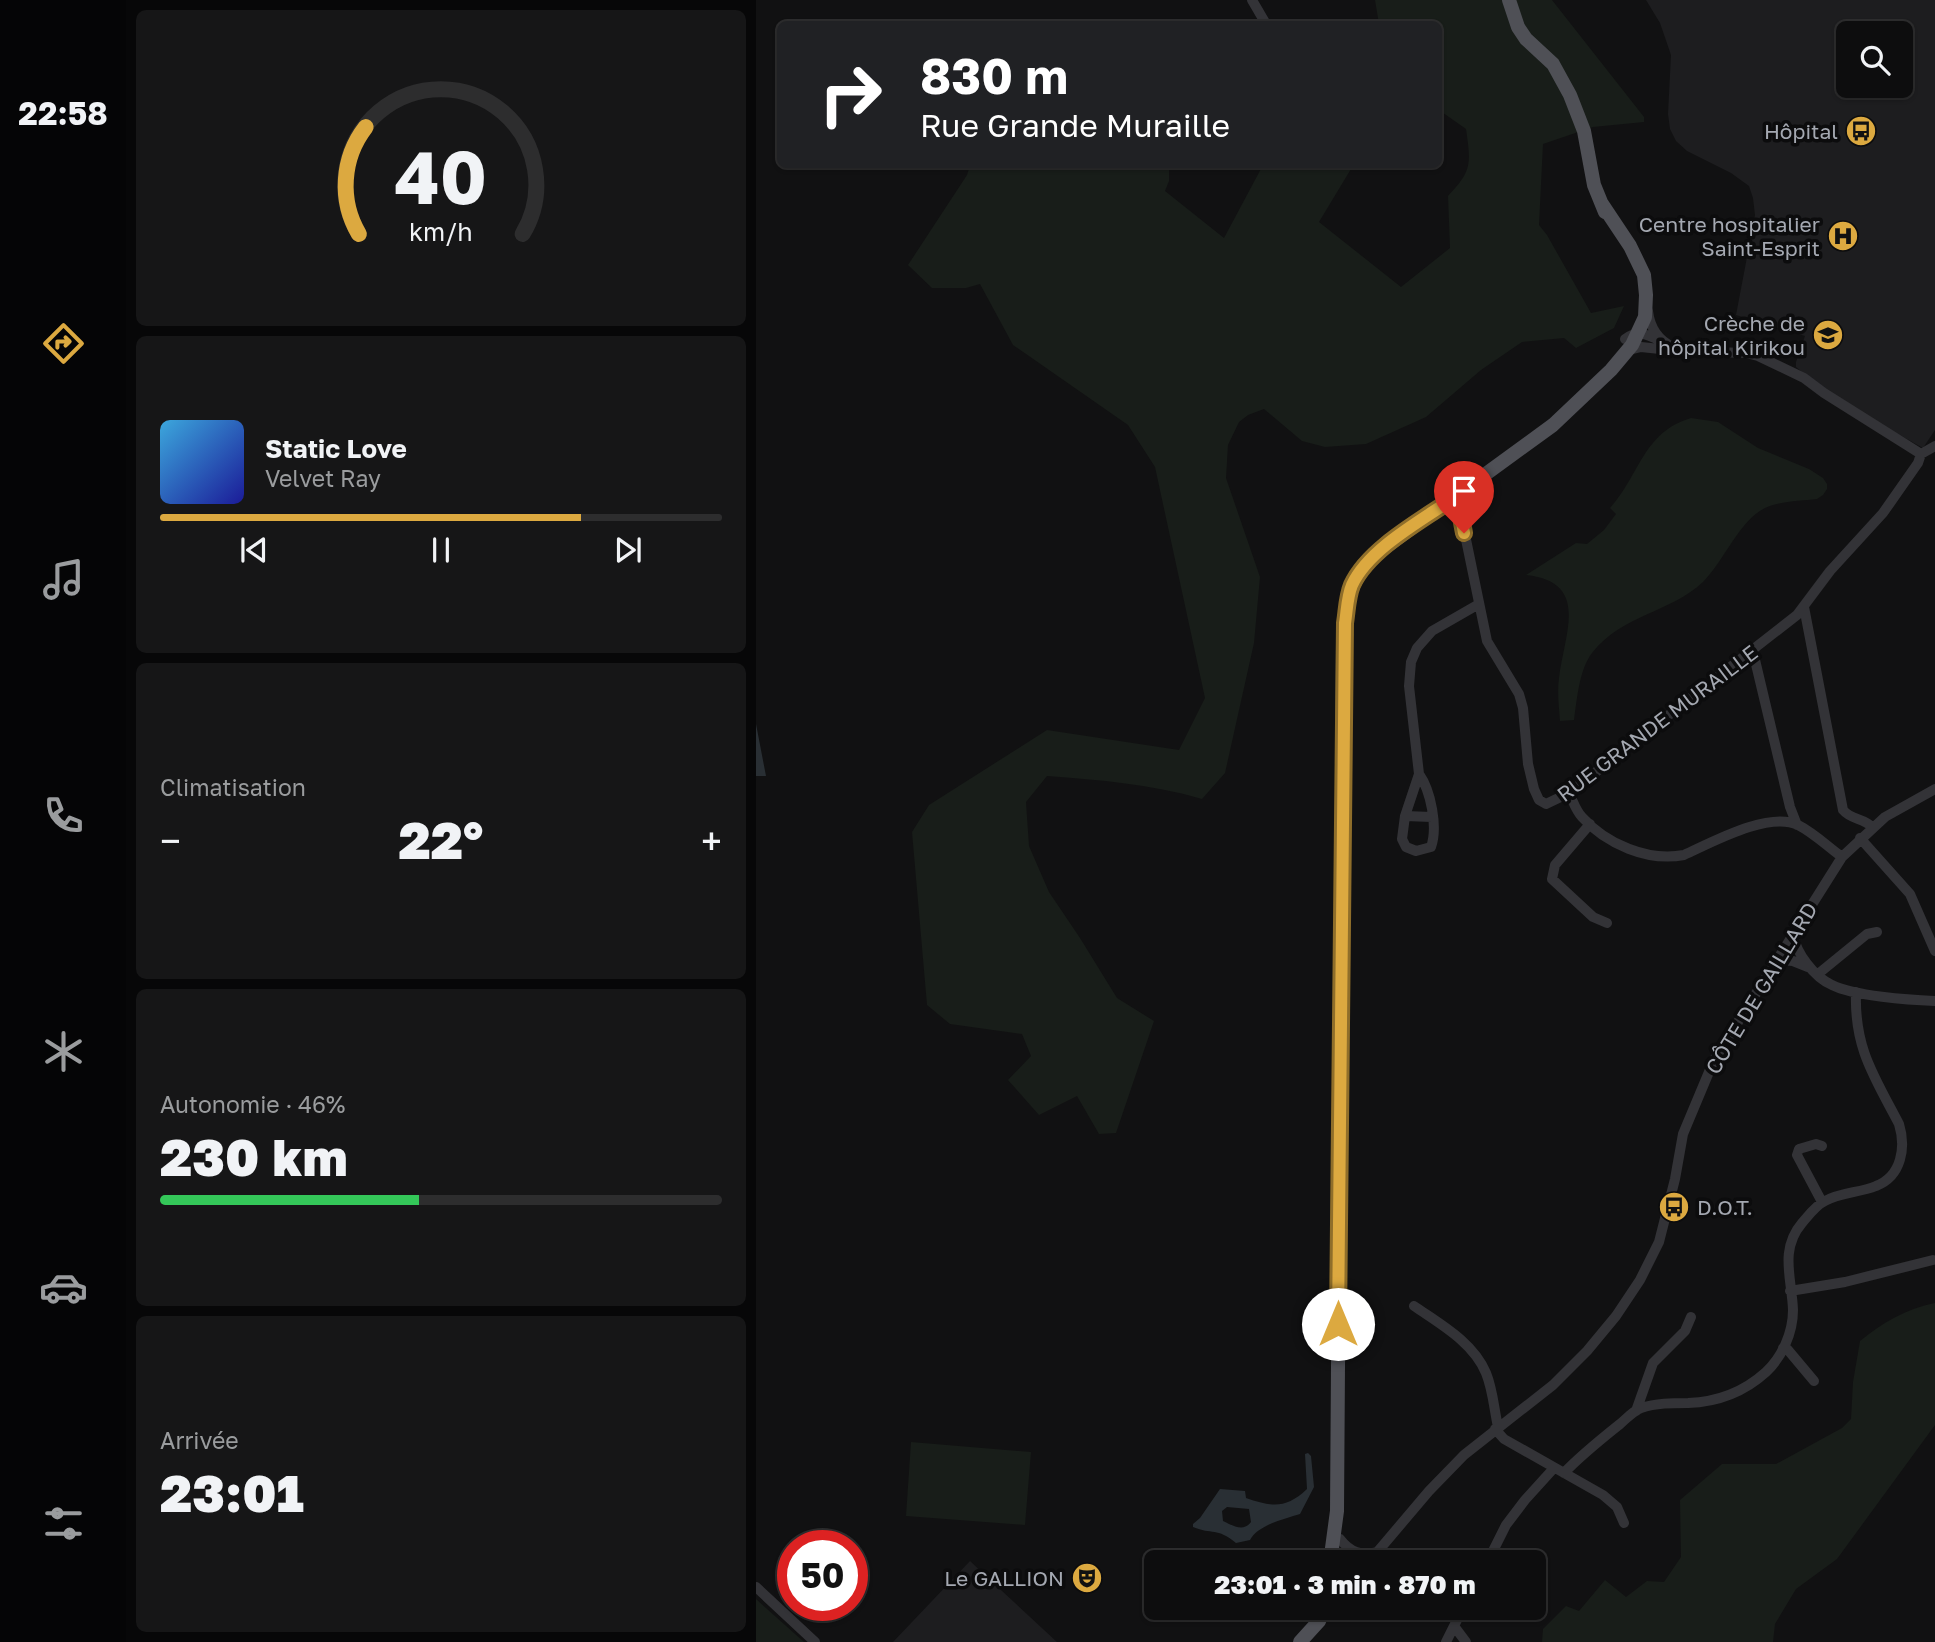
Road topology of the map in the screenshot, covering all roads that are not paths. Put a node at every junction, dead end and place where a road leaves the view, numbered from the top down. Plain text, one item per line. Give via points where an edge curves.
1 (1252, 0) edge
2 (1510, 0) edge
3 (1264, 21) edge
4 (1601, 204) junction
5 (1646, 295) junction
6 (1632, 338) junction
7 (1656, 344) junction
8 (1935, 446) edge
9 (1921, 454) junction
10 (1457, 496) junction
11 (1479, 604) junction
12 (1804, 607) junction
13 (1751, 652) junction
14 (1733, 666) junction
15 (1758, 678) junction
16 (1419, 774) junction
17 (1935, 789) edge
18 (1569, 793) junction
19 (1790, 807) junction
20 (1405, 816) junction
21 (1433, 817) junction
22 (1590, 824) junction
23 (1754, 825) junction
24 (1797, 825) junction
25 (1872, 827) junction
26 (1860, 838) junction
27 (1842, 857) junction
28 (1607, 923) dead end
29 (1877, 932) dead end
30 (1793, 934) junction
31 (1935, 951) edge
32 (1777, 960) junction
33 (1815, 972) junction
34 (1856, 992) junction
35 (1935, 1001) edge
36 (1822, 1146) dead end
37 (1822, 1202) junction
38 (1933, 1260) edge
39 (1790, 1291) junction
40 (1414, 1307) dead end
41 (1691, 1317) dead end
42 (1783, 1348) junction
43 (1814, 1381) dead end
44 (1636, 1411) junction
45 (1497, 1428) junction
46 (1559, 1470) junction
47 (1337, 1511) junction
48 (1623, 1523) dead end
49 (1340, 1539) junction
50 (1332, 1550) edge
51 (1340, 1550) edge
52 (1352, 1550) edge
53 (1379, 1550) edge
54 (1493, 1550) edge
55 (756, 1587) edge
56 (1314, 1620) edge
57 (1457, 1620) edge
58 (1454, 1626) junction
59 (815, 1642) edge
60 (1299, 1642) edge
61 (1446, 1642) edge
62 (1466, 1642) edge

1 - 3 street
2 - 4 main road via 1518,27 1553,64 1570,95 1584,131
4 - 5 main road via 1641,266
4 - 6 main road via 1636,282
5 - 6 main road via 1644,317
5 - 7 street
6 - 7 street
6 - 7 street
6 - 10 main road via 1603,377 1553,425
7 - 9 street via 1746,353 1784,367
8 - 9 street
9 - 12 street, RUE GRANDE MURAILLE via 1883,513
10 - 11 street, RUE GRANDE MURAILLE
10 - 47 main road via 1364,567 1350,590 1345,623
11 - 16 street via 1432,631 1410,662
11 - 18 street, RUE GRANDE MURAILLE via 1487,641 1519,694 1526,754 1539,800 1546,804
12 - 13 street, RUE GRANDE MURAILLE
12 - 25 street via 1843,810
13 - 14 street, RUE GRANDE MURAILLE
13 - 15 street
14 - 15 street via 1746,668
14 - 18 street, RUE GRANDE MURAILLE
15 - 19 street
16 - 20 street
16 - 21 street
17 - 25 street, CÔTE DE GAILLARD
18 - 22 street
19 - 23 street via 1785,815
19 - 24 street
20 - 21 street
20 - 21 street via 1402,839 1416,851 1433,844
22 - 23 street via 1627,848 1672,857
22 - 28 street via 1555,865 1552,879 1593,917
23 - 24 street
24 - 27 street
25 - 26 street, CÔTE DE GAILLARD
26 - 27 street, CÔTE DE GAILLARD
26 - 31 street via 1910,894
27 - 30 street, CÔTE DE GAILLARD
29 - 33 street via 1867,934
30 - 32 street, CÔTE DE GAILLARD
30 - 33 street via 1797,949
32 - 33 street via 1793,961
32 - 45 street, CÔTE DE GAILLARD via 1703,1084 1683,1134 1659,1242 1640,1280 1579,1360
33 - 34 street via 1833,986
34 - 35 street
34 - 37 street via 1859,1040 1899,1124 1903,1152 1889,1179
36 - 37 street via 1809,1145 1797,1154
37 - 39 street via 1801,1224 1789,1249
38 - 39 street
39 - 42 street via 1792,1325
40 - 45 street via 1473,1352 1486,1371
41 - 44 street via 1685,1331 1653,1363
42 - 43 street
42 - 44 street via 1766,1372 1731,1395
44 - 46 street
45 - 46 street via 1504,1439
45 - 53 street, CÔTE DE GAILLARD via 1464,1455
46 - 48 street via 1603,1495 1617,1507
46 - 54 street via 1506,1525
47 - 49 main road
47 - 50 main road
49 - 51 main road
49 - 52 street
55 - 59 street
56 - 60 main road
57 - 58 street
58 - 61 street
58 - 62 street

